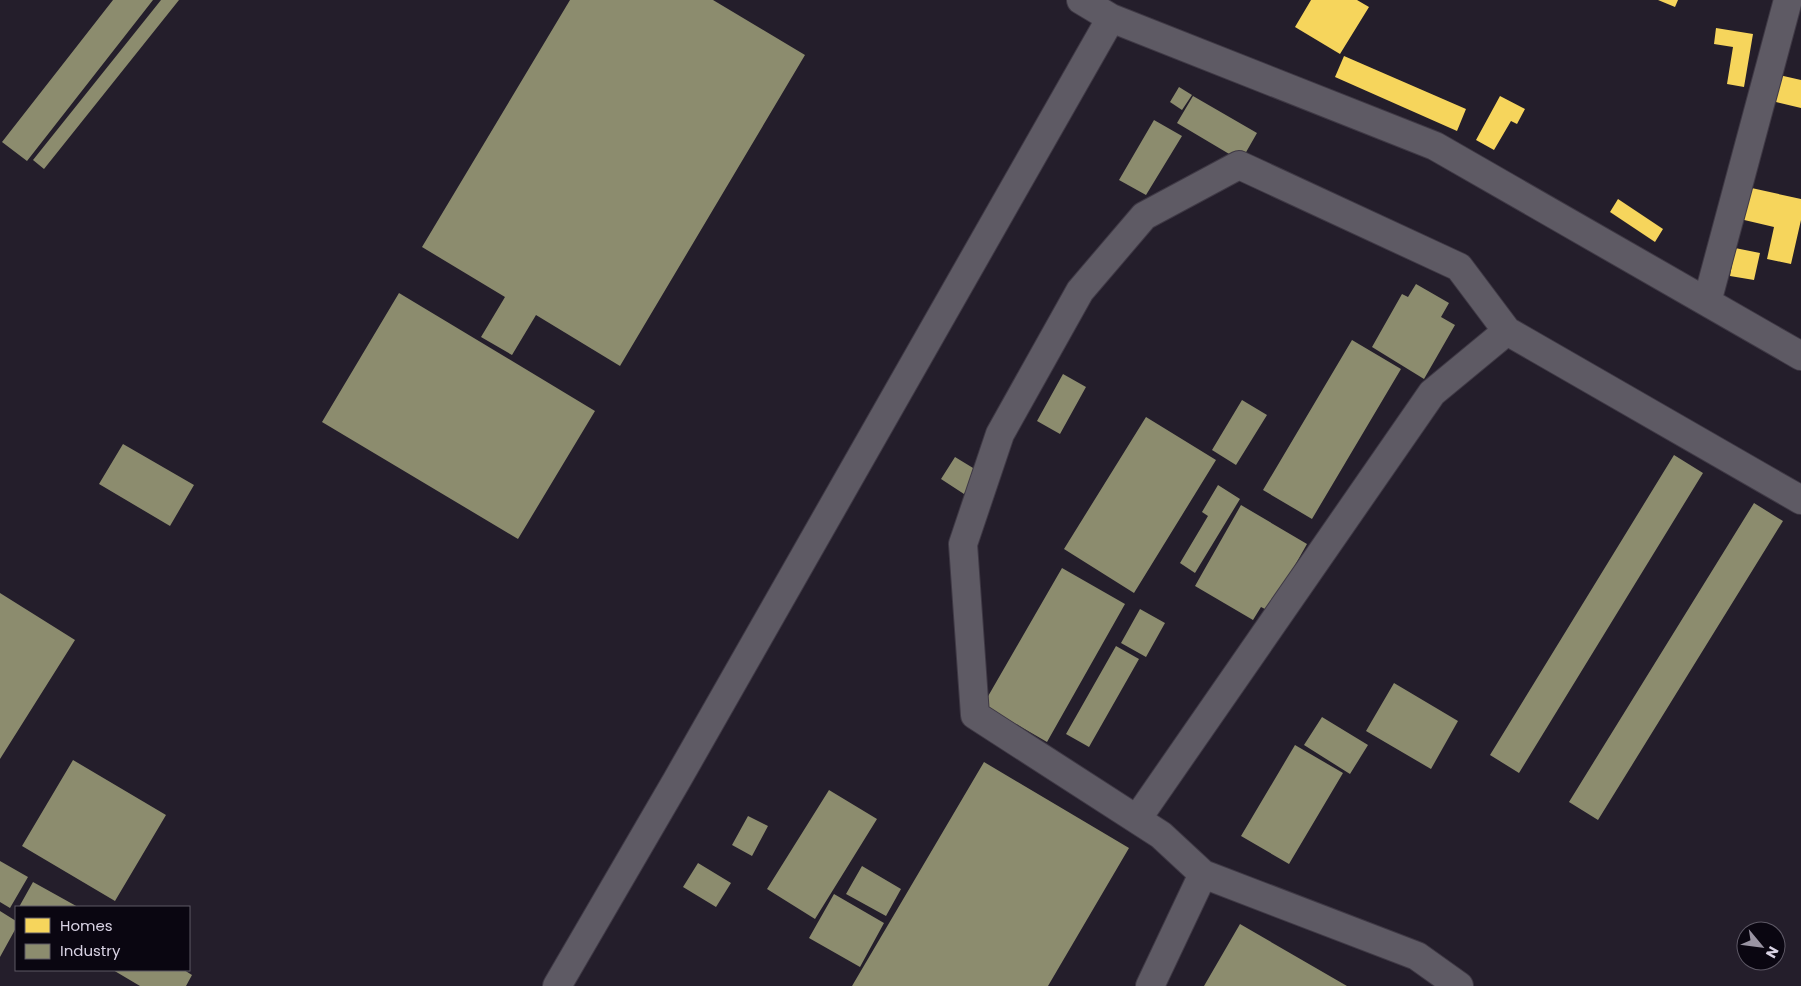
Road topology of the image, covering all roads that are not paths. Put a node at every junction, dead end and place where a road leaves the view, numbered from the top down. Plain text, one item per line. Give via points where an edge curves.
1 (1081, 0) edge
2 (1788, 0) edge
3 (1111, 18) junction
4 (1707, 302) junction
5 (1507, 331) junction
6 (1801, 356) edge
7 (1801, 500) edge
8 (1137, 819) junction
9 (1203, 874) junction
10 (557, 986) edge
11 (1150, 986) edge
12 (1459, 986) edge

1 - 3 street
2 - 4 street
3 - 4 street via 1435,146
3 - 10 street
4 - 6 street
5 - 7 street
5 - 8 street via 1432,393
5 - 8 street via 1459,267 1239,166 1144,216 1080,291 1000,434 963,544 975,714
8 - 9 street via 1161,835
9 - 11 street
9 - 12 street via 1417,956

